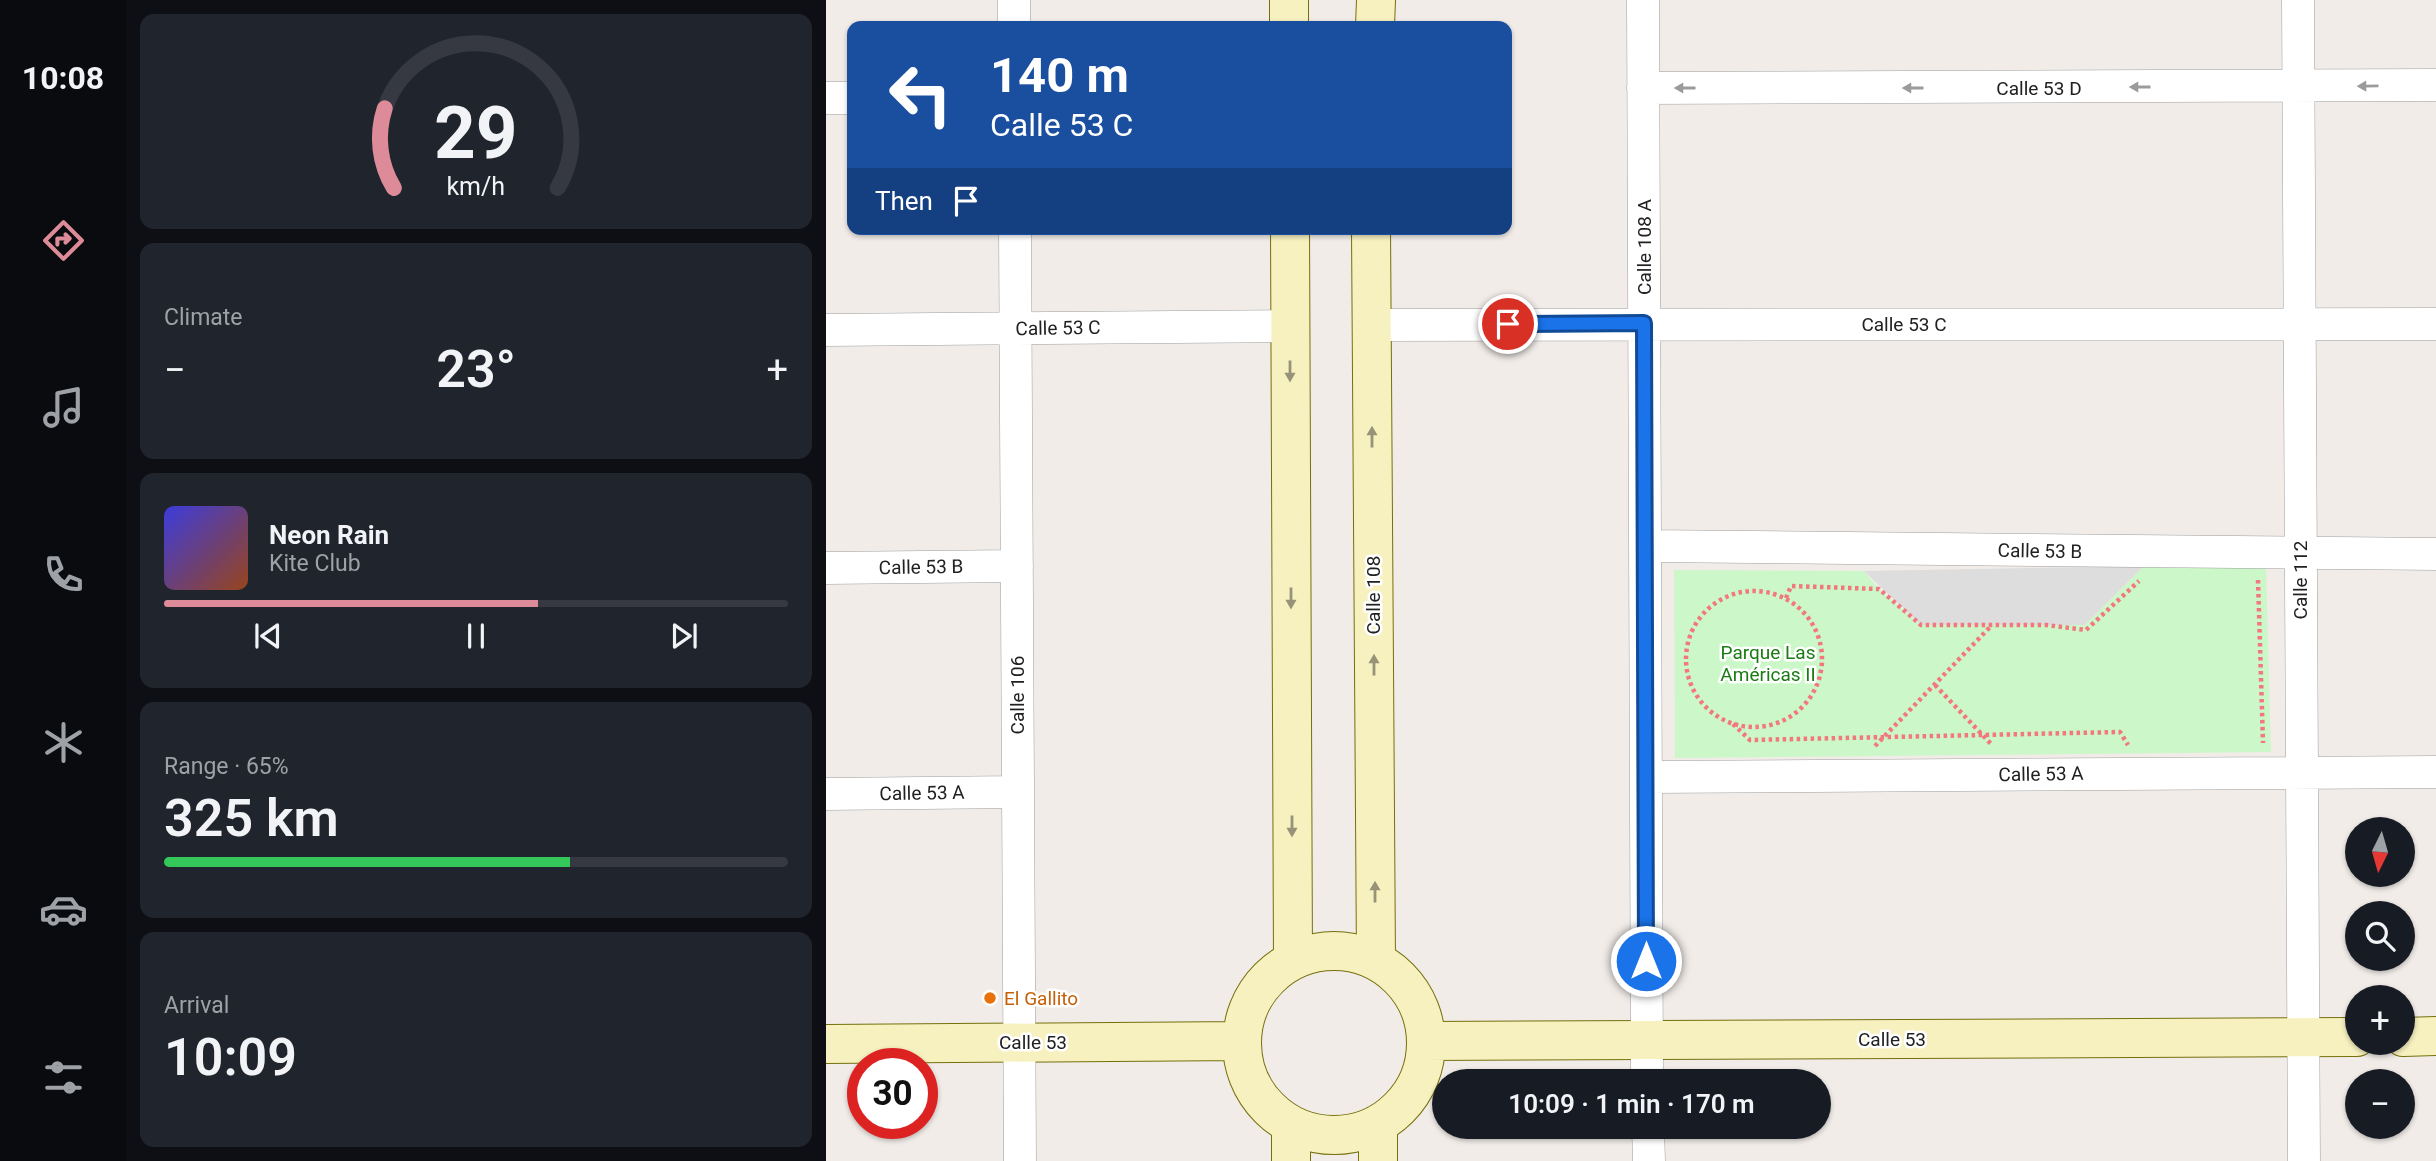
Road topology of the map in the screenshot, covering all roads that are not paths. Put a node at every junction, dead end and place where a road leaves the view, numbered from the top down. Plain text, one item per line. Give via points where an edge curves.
1 (1014, 0) edge
2 (1289, 0) edge
3 (1376, 0) edge
4 (1643, 0) edge
5 (2298, 0) edge
6 (1014, 21) edge
7 (1289, 21) edge
8 (1375, 21) edge
9 (2436, 85) edge
10 (2298, 87) junction
11 (1643, 88) junction
12 (826, 98) edge
13 (847, 98) edge
14 (1015, 235) edge
15 (1290, 235) edge
16 (1371, 235) edge
17 (1644, 323) junction
18 (2436, 324) edge
19 (1290, 326) junction
20 (1372, 326) junction
21 (2302, 326) junction
22 (1016, 329) junction
23 (826, 330) edge
24 (1645, 546) junction
25 (2436, 554) edge
26 (2300, 555) junction
27 (1017, 566) junction
28 (826, 568) edge
29 (2301, 771) junction
30 (2436, 772) edge
31 (1646, 777) junction
32 (1018, 792) junction
33 (826, 794) edge
34 (1293, 960) junction
35 (1376, 961) junction
36 (2302, 1037) junction
37 (2345, 1037) edge
38 (2415, 1037) edge
39 (2436, 1037) edge
40 (1647, 1040) junction
41 (1241, 1041) junction
42 (1426, 1041) junction
43 (1019, 1042) junction
44 (826, 1044) edge
45 (1647, 1069) edge
46 (1648, 1139) edge
47 (1378, 1142) edge
48 (1291, 1143) edge
49 (1020, 1161) edge
50 (1648, 1161) edge
51 (2304, 1161) edge

1 - 6 street
2 - 7 main road
3 - 8 main road
4 - 11 street, Calle 108 A
5 - 10 street, Calle 112
9 -> 10 street, Calle 53 D
10 -> 11 street, Calle 53 D
10 - 21 street, Calle 112
11 - 17 street, Calle 108 A
12 - 13 street
14 - 22 street, Calle 106
15 - 19 main road
16 - 20 main road, Calle 108
17 - 20 street, Calle 53 C
17 - 21 street, Calle 53 C
17 - 24 street, Calle 108 A
18 - 21 street, Calle 53 C
19 - 22 street, Calle 53 C
19 -> 34 main road
35 -> 20 main road, Calle 108
21 - 26 street, Calle 112
22 - 23 street, Calle 53 C
22 - 27 street, Calle 106
24 - 26 street, Calle 53 B
24 - 31 street, Calle 108 A
25 - 26 street, Calle 53 B
26 - 29 street, Calle 112
27 - 28 street, Calle 53 B
27 - 32 street, Calle 106
29 - 30 street, Calle 53 A
29 - 31 street, Calle 53 A
29 - 36 street, Calle 112
31 - 40 street, Calle 108 A
32 - 33 street, Calle 53 A
32 - 43 street, Calle 106
34 - 35 main road via 1334,950
34 - 41 main road via 1259,989 1247,1008
35 - 42 main road via 1402,981 1420,1009
36 - 37 main road, Calle 53
36 - 40 main road, Calle 53
36 - 51 street, Calle 112
38 - 39 main road
40 - 42 main road, Calle 53
40 - 45 street, Calle 108 A
41 - 43 main road, Calle 53
41 - 48 main road via 1244,1066 1254,1090
42 - 47 main road via 1424,1065 1414,1089
43 - 44 main road, Calle 53
43 - 49 street, Calle 106
46 - 50 street
47 - 48 main road via 1349,1134 1320,1134

